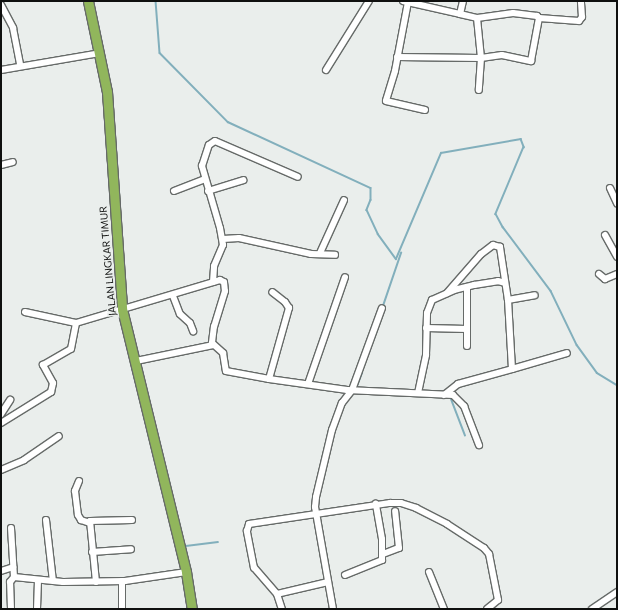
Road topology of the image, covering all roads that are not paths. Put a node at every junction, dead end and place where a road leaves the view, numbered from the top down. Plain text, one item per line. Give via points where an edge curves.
1 (88, 1) edge
2 (369, 1) edge
3 (405, 1) edge
4 (463, 1) edge
5 (582, 1) edge
6 (1, 6) edge
7 (460, 14) junction
8 (477, 18) junction
9 (540, 18) junction
10 (100, 53) junction
11 (397, 57) junction
12 (481, 58) junction
13 (20, 65) junction
14 (1, 70) edge
15 (326, 70) dead end
16 (478, 90) dead end
17 (425, 110) dead end
18 (13, 162) dead end
19 (1, 165) edge
20 (298, 177) dead end
21 (205, 179) junction
22 (243, 180) dead end
23 (610, 188) dead end
24 (174, 190) dead end
25 (208, 190) junction
26 (344, 200) dead end
27 (617, 203) edge
28 (605, 235) dead end
29 (223, 239) junction
30 (320, 253) junction
31 (335, 255) dead end
32 (617, 257) edge
33 (599, 274) dead end
34 (617, 274) edge
35 (344, 277) dead end
36 (213, 282) junction
37 (505, 283) junction
38 (467, 287) junction
39 (272, 292) dead end
40 (447, 293) junction
41 (535, 295) dead end
42 (173, 296) junction
43 (508, 300) junction
44 (382, 308) dead end
45 (122, 309) junction
46 (25, 312) dead end
47 (76, 323) junction
48 (426, 328) junction
49 (466, 329) junction
50 (193, 331) dead end
51 (213, 345) junction
52 (467, 346) dead end
53 (567, 353) dead end
54 (136, 361) junction
55 (512, 369) junction
56 (269, 379) junction
57 (308, 384) junction
58 (352, 390) junction
59 (418, 393) junction
60 (444, 395) junction
61 (10, 400) dead end
62 (1, 414) edge
63 (1, 423) edge
64 (59, 436) dead end
65 (479, 445) dead end
66 (1, 470) edge
67 (79, 481) dead end
68 (376, 504) junction
69 (396, 511) dead end
70 (316, 513) junction
71 (46, 520) dead end
72 (132, 520) dead end
73 (90, 523) junction
74 (11, 528) dead end
75 (131, 548) dead end
76 (92, 552) junction
77 (383, 554) junction
78 (13, 567) junction
79 (1, 571) edge
80 (186, 572) junction
81 (429, 572) dead end
82 (345, 575) dead end
83 (14, 577) junction
84 (38, 580) junction
85 (53, 581) junction
86 (122, 581) junction
87 (96, 582) junction
88 (328, 582) junction
89 (617, 592) edge
90 (277, 594) junction
91 (11, 609) edge
92 (37, 609) edge
93 (122, 609) edge
94 (192, 609) edge
95 (282, 609) edge
96 (333, 609) edge
97 (444, 609) edge
98 (487, 609) edge
99 (592, 609) edge

1 - 10 highway, JALAN LINGKAR TIMUR
2 - 15 street
3 - 7 street
3 - 11 street
4 - 7 street
5 - 9 street via 579,21
6 - 13 street via 13,28
7 - 8 street
8 - 9 street via 513,13
8 - 12 street
9 - 12 street via 530,62 502,55
10 - 13 street
10 - 45 highway, JALAN LINGKAR TIMUR via 107,92
11 - 12 street
11 - 17 street via 386,102
12 - 16 street
13 - 14 street
18 - 19 street
20 - 21 street via 214,141 203,162
21 - 24 street
21 - 25 street
22 - 25 street
23 - 27 street
25 - 29 street
26 - 30 street
28 - 32 street
29 - 30 street via 240,238 310,254
29 - 36 street via 214,266
30 - 31 street
33 - 34 street via 605,279
35 - 57 street
36 - 42 street
36 - 51 street via 222,281 225,286 214,326
37 - 38 street via 498,281
37 - 40 street via 500,247 495,245 481,254
37 - 43 street
38 - 40 street
38 - 49 street
39 - 56 street via 286,302 289,308
40 - 48 street via 438,296 429,305
41 - 43 street
42 - 45 street
42 - 50 street via 180,314 190,323
43 - 55 street
44 - 58 street
45 - 47 street
45 - 54 highway, JALAN LINGKAR TIMUR
46 - 47 street
47 - 63 street via 71,349 43,365 53,384 50,392
48 - 49 street
48 - 59 street via 426,355
49 - 52 street
51 - 54 street
51 - 56 street via 222,352 224,367 230,373
53 - 55 street
54 - 80 highway, JALAN LINGKAR TIMUR
55 - 60 street via 458,384
56 - 57 street
57 - 58 street
58 - 59 street
58 - 70 street via 342,403 332,430 316,497
59 - 60 street
60 - 65 street via 453,395 464,406
61 - 62 street
64 - 66 street via 24,460
67 - 73 street via 75,491 78,515 81,520
68 - 70 street
68 - 77 street
68 - 98 street via 401,502 416,508 484,548 489,554 498,598 496,603
69 - 77 street via 399,548
70 - 88 street
70 - 90 street via 249,524 247,531 254,568
71 - 85 street
72 - 73 street via 91,520
73 - 76 street
74 - 78 street
75 - 76 street
76 - 87 street
77 - 82 street via 381,560
78 - 79 street
78 - 83 street
80 - 86 street
80 - 94 highway, JALAN LINGKAR TIMUR
81 - 97 street
83 - 84 street
83 - 91 street via 10,582
84 - 85 street
84 - 92 street
85 - 87 street
86 - 87 street
86 - 93 street
88 - 90 street
88 - 96 street
89 - 99 street
90 - 95 street

